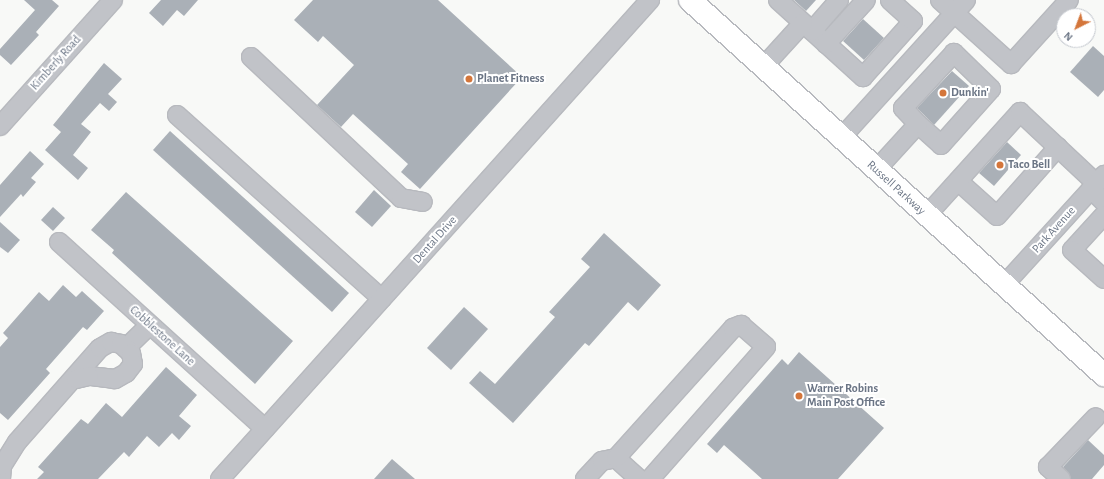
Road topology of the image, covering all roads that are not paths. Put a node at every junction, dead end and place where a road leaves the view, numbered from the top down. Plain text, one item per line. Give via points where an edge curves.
1 (113, 0) edge
2 (650, 0) edge
3 (690, 0) edge
4 (778, 0) edge
5 (839, 0) edge
6 (866, 0) edge
7 (890, 0) edge
8 (940, 0) edge
9 (966, 0) edge
10 (1069, 0) edge
11 (955, 13) junction
12 (807, 27) junction
13 (826, 44) junction
14 (251, 57) dead end
15 (764, 67) junction
16 (863, 77) junction
17 (886, 90) junction
18 (909, 102) junction
19 (177, 115) dead end
20 (918, 124) junction
21 (0, 126) edge
22 (841, 138) junction
23 (1058, 147) junction
24 (876, 170) junction
25 (958, 181) junction
26 (1097, 183) edge
27 (423, 202) dead end
28 (1104, 202) edge
29 (927, 216) junction
30 (1102, 220) edge
31 (59, 242) dead end
32 (1104, 279) edge
33 (1004, 285) junction
34 (382, 298) junction
35 (150, 325) junction
36 (126, 348) junction
37 (1104, 375) edge
38 (76, 379) junction
39 (1102, 417) edge
40 (265, 429) junction
41 (616, 458) junction
42 (1, 479) edge
43 (220, 479) edge
44 (585, 479) edge
45 (639, 479) edge
46 (650, 479) edge
47 (1061, 479) edge

1 - 21 street, Kimberly Road
2 - 34 street, Dental Drive
3 - 15 main road, Russell Parkway
4 - 12 street
5 - 12 street
6 - 13 street
7 - 16 street via 913,21
8 - 11 street
9 - 11 street
10 - 11 street via 1011,64
11 - 17 street
12 - 13 street
12 - 15 street
13 - 16 street
14 - 27 street via 401,198
15 - 22 main road, Russell Parkway
16 - 17 street
17 - 18 street
17 - 22 street
18 - 20 street via 903,108
18 - 20 street via 954,53 991,89 941,145
19 - 34 street
20 - 24 street
22 - 24 main road, Russell Parkway
23 - 25 street via 1020,112
23 - 25 street via 997,216
23 - 26 street
24 - 29 main road, Russell Parkway
25 - 29 street
26 - 28 street
26 - 33 street, Park Avenue
29 - 33 main road, Russell Parkway
30 - 32 street via 1072,250
31 - 35 street, Cobblestone Lane
33 - 37 main road, Russell Parkway
34 - 40 street, Dental Drive
35 - 36 street
35 - 40 street, Cobblestone Lane
36 - 38 street via 111,342 100,348
36 - 38 street via 131,353 133,364 126,373 115,379 89,376
38 - 42 street via 17,442 2,466
39 - 47 street via 1048,467
40 - 43 street, Dental Drive
41 - 44 street via 602,461
41 - 45 street
41 - 46 street via 733,328 741,325 766,347

